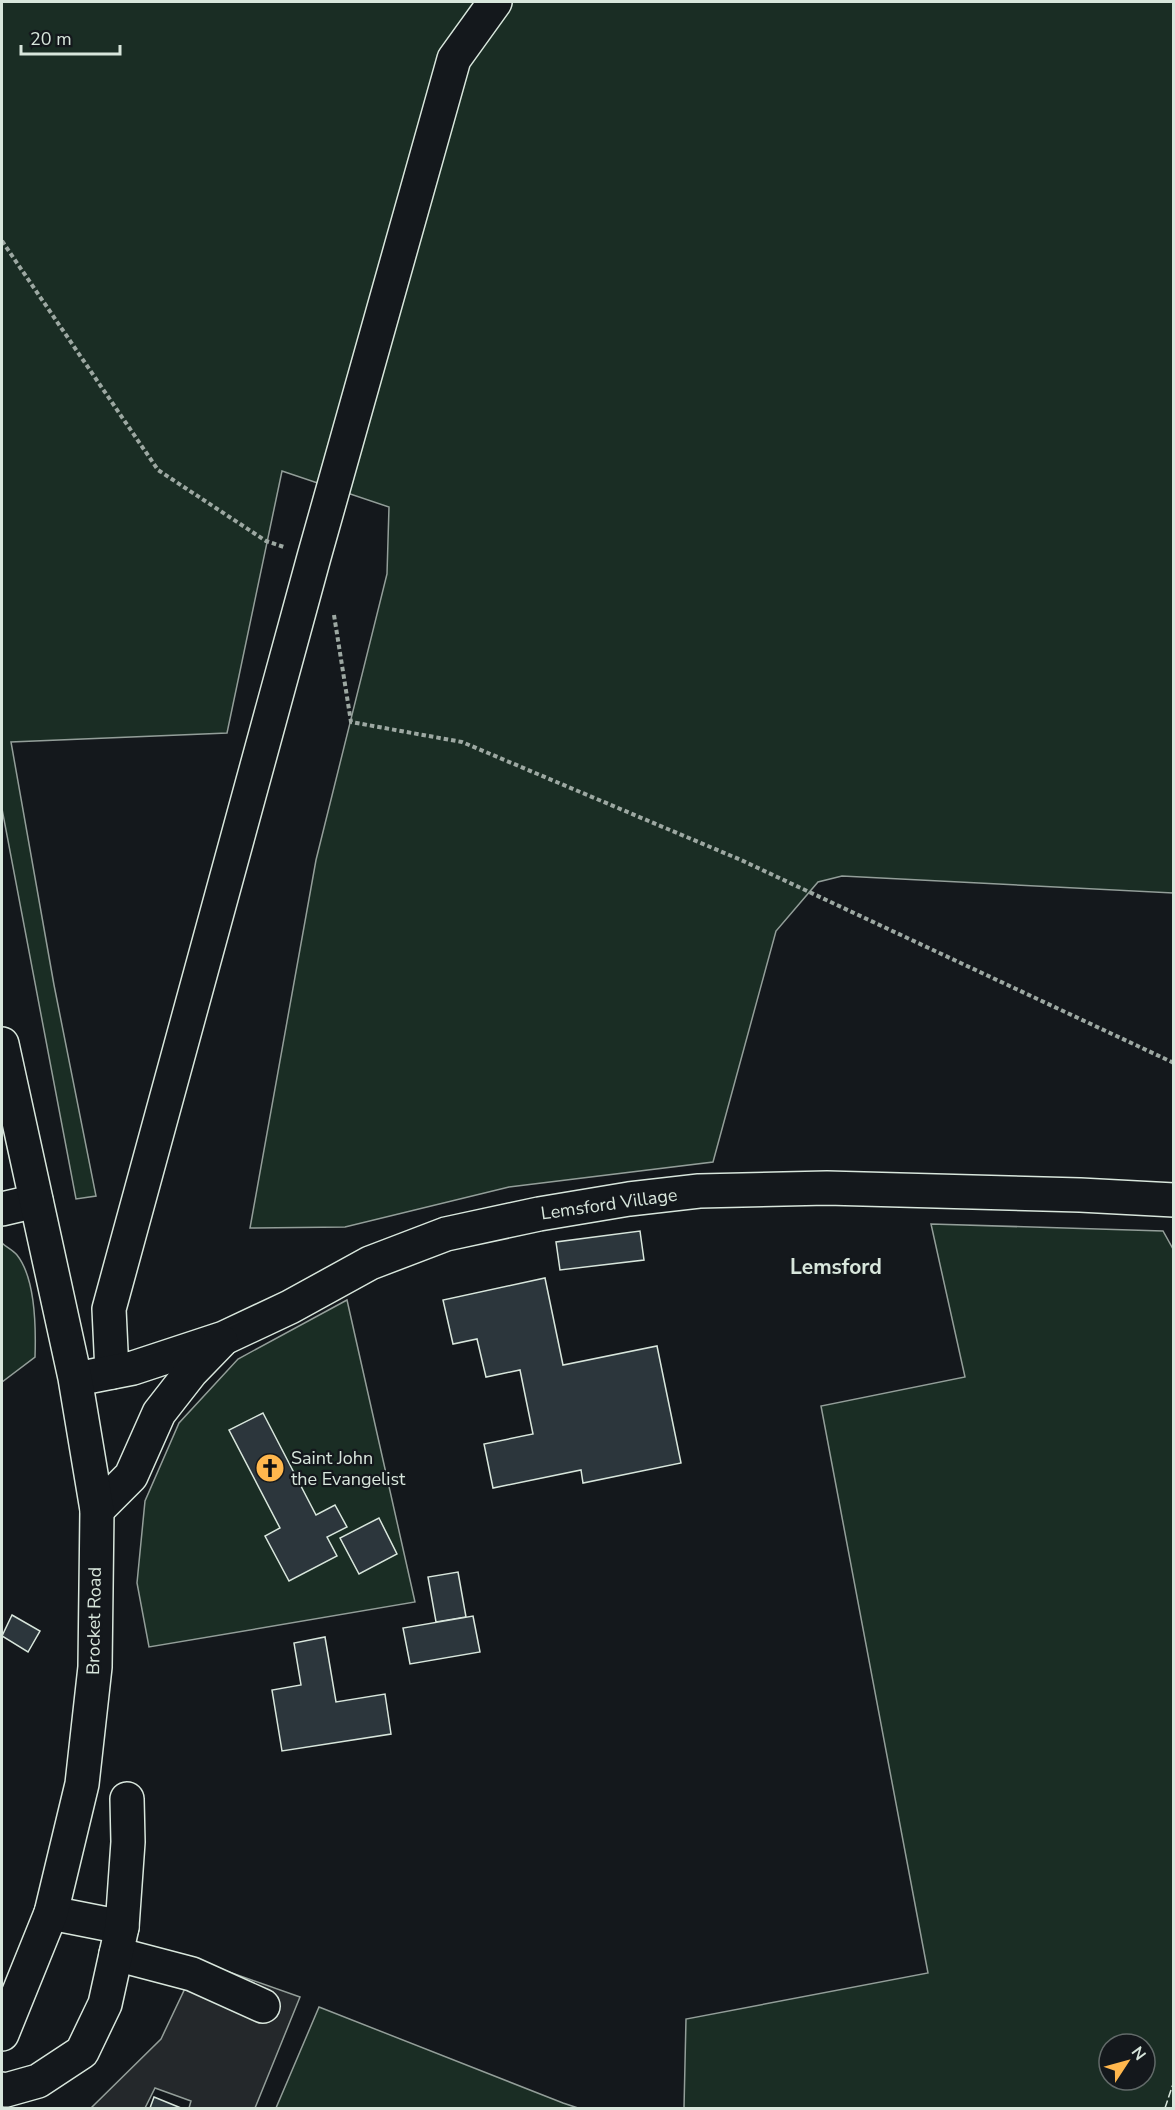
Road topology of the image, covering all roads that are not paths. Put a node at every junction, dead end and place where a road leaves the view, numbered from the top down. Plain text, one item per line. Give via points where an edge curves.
1 (495, 2) edge
2 (2, 1044) edge
3 (1173, 1200) edge
4 (36, 1201) junction
5 (2, 1209) edge
6 (224, 1338) junction
7 (112, 1372) junction
8 (75, 1378) junction
9 (97, 1510) junction
10 (128, 1799) dead end
11 (51, 1913) junction
12 (119, 1941) junction
13 (263, 2006) dead end
14 (2, 2034) edge
15 (2, 2089) edge

1 - 7 street via 454,59 314,557 109,1309
2 - 4 street, Brocket Road
3 - 6 street, Lemsford Village via 827,1188 699,1191 629,1199 446,1234 370,1263
4 - 5 street
4 - 8 street, Brocket Road
6 - 7 street, Lemsford Village
6 - 9 street via 159,1413 131,1476
7 - 8 street, Lemsford Village
8 - 9 street, Brocket Road
9 - 11 street, Brocket Road via 95,1667 82,1784
10 - 12 street
11 - 12 street
11 - 14 street, Brocket Road
12 - 13 street
12 - 15 street via 105,2004 82,2052 38,2081

